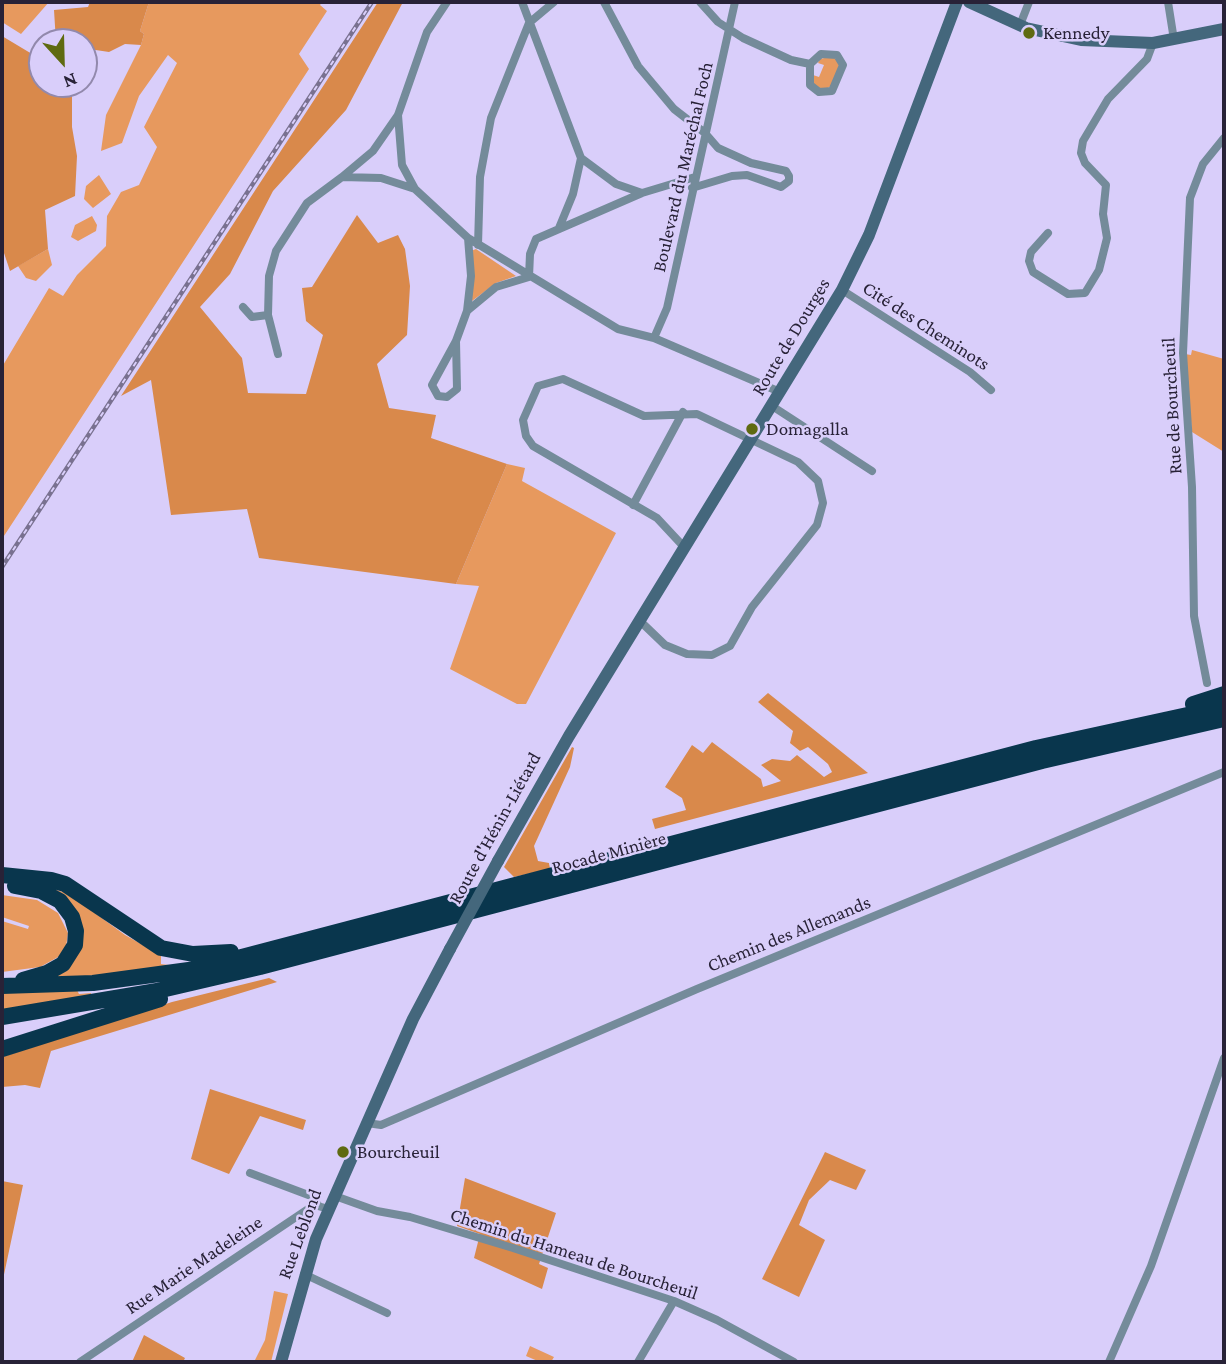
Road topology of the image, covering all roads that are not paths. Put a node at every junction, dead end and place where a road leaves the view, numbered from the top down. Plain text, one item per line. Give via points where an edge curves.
1 (447, 2) edge
2 (522, 2) edge
3 (554, 2) edge
4 (604, 2) edge
5 (700, 2) edge
6 (735, 2) edge
7 (957, 2) edge
8 (969, 2) edge
9 (1029, 2) edge
10 (1168, 2) edge
11 (529, 23) junction
12 (1020, 25) junction
13 (1224, 29) edge
14 (731, 30) junction
15 (1174, 40) junction
16 (1153, 43) junction
17 (810, 64) junction
18 (398, 116) junction
19 (705, 133) junction
20 (1224, 138) edge
21 (581, 158) junction
22 (342, 177) junction
23 (695, 177) junction
24 (692, 188) junction
25 (415, 189) junction
26 (642, 193) junction
27 (559, 228) junction
28 (1048, 233) dead end
29 (468, 238) junction
30 (478, 245) junction
31 (529, 277) junction
32 (842, 290) junction
33 (243, 307) dead end
34 (467, 312) junction
35 (268, 315) junction
36 (654, 338) junction
37 (456, 341) junction
38 (278, 354) dead end
39 (992, 390) dead end
40 (780, 392) junction
41 (772, 406) junction
42 (683, 412) junction
43 (750, 440) junction
44 (872, 471) dead end
45 (634, 505) junction
46 (684, 547) junction
47 (675, 561) joint
48 (639, 621) junction
49 (1206, 683) dead end
50 (1224, 694) edge
51 (1224, 706) edge
52 (1224, 719) edge
53 (1224, 724) edge
54 (1187, 727) junction
55 (1036, 748) junction
56 (1224, 772) edge
57 (2, 876) edge
58 (2, 885) edge
59 (309, 940) junction
60 (260, 967) junction
61 (2, 985) edge
62 (2, 1017) edge
63 (2, 1049) edge
64 (1224, 1058) edge
65 (367, 1123) junction
66 (250, 1173) dead end
67 (335, 1195) junction
68 (323, 1207) junction
69 (304, 1274) junction
70 (674, 1301) junction
71 (387, 1312) dead end
72 (80, 1362) edge
73 (281, 1362) edge
74 (638, 1362) edge
75 (794, 1362) edge
76 (1109, 1362) edge

1 - 18 street via 427,32
2 - 11 street
3 - 11 street
4 - 19 street via 638,66 674,109
5 - 14 street
6 - 14 street, Boulevard du Maréchal Foch
7 - 32 main road, Route de Dourges via 869,235
8 - 12 main road
9 - 12 street
10 - 15 street
11 - 21 street
11 - 30 street via 491,118 480,177
12 - 16 main road via 1080,40
13 - 15 main road
14 - 17 street via 791,60
14 - 19 street, Boulevard du Maréchal Foch
15 - 16 main road
16 - 28 street via 1147,59 1108,99 1083,141 1085,163 1106,185 1103,214 1107,238 1099,270 1085,293 1068,294 1033,272 1031,252
17 - 17 street via 810,85 819,92 832,91 843,65 837,55 821,54
18 - 22 street via 373,151
18 - 25 street via 402,166
19 - 23 street, Boulevard du Maréchal Foch
19 - 24 street via 734,157 786,171 789,181 781,187 758,178 732,176
20 - 49 street, Rue de Bourcheuil via 1203,164 1191,198 1183,354 1194,616
21 - 26 street via 616,184
21 - 27 street
22 - 25 street via 380,178
22 - 35 street via 307,203 276,251 269,276
23 - 24 street, Boulevard du Maréchal Foch
23 - 26 street
24 - 36 street, Boulevard du Maréchal Foch via 667,307
25 - 29 street
26 - 27 street
27 - 31 street via 536,239
29 - 30 street
29 - 34 street via 471,276
30 - 31 street
31 - 34 street via 496,287
31 - 36 street via 618,329
32 - 39 street, Cité des Cheminots
32 - 40 main road, Route de Dourges
33 - 35 street via 252,317
34 - 37 street
35 - 38 street
36 - 40 street
37 - 37 street via 432,385 438,396 446,397 457,389
40 - 41 main road, Route de Dourges
41 - 43 main road, Route de Dourges
41 - 44 street
42 - 43 street via 697,414
42 - 45 street
42 - 45 street via 644,416 563,379 538,386 527,404 523,419 533,446
43 - 46 main road, Route de Dourges
43 - 48 street via 798,462 818,481 823,503 817,525 752,607 730,646 721,652 701,656 677,651
45 - 46 street via 657,518
46 - 47 main road, Route de Dourges
47 - 48 main road, Route d'Hénin-Liétard
48 - 65 main road, Route d'Hénin-Liétard, bridge via 450,949
50 - 55 highway
51 - 55 highway, Rocade Minière
52 - 54 highway, Rocade Minière
53 - 54 highway
54 - 60 highway, Rocade Minière
55 - 59 highway, Rocade Minière
56 - 65 street, Chemin des Allemands via 381,1125
57 - 59 highway via 65,884 139,936 174,951 213,954 291,939
58 - 61 highway via 33,889 55,898 69,912 76,931 73,950 58,967
59 - 61 highway, Rocade Minière via 160,975 93,983
60 - 62 highway, Rocade Minière via 157,991
60 - 63 highway via 225,982
64 - 76 street via 1152,1266
65 - 67 main road, Rue Leblond
66 - 68 street via 311,1196
67 - 68 main road, Rue Leblond
67 - 70 street, Chemin du Hameau de Bourcheuil
68 - 69 main road, Rue Leblond
68 - 72 street, Rue Marie Madeleine via 234,1257
69 - 71 street
69 - 73 main road, Rue Leblond
70 - 74 street
70 - 75 street, Chemin du Hameau de Bourcheuil

